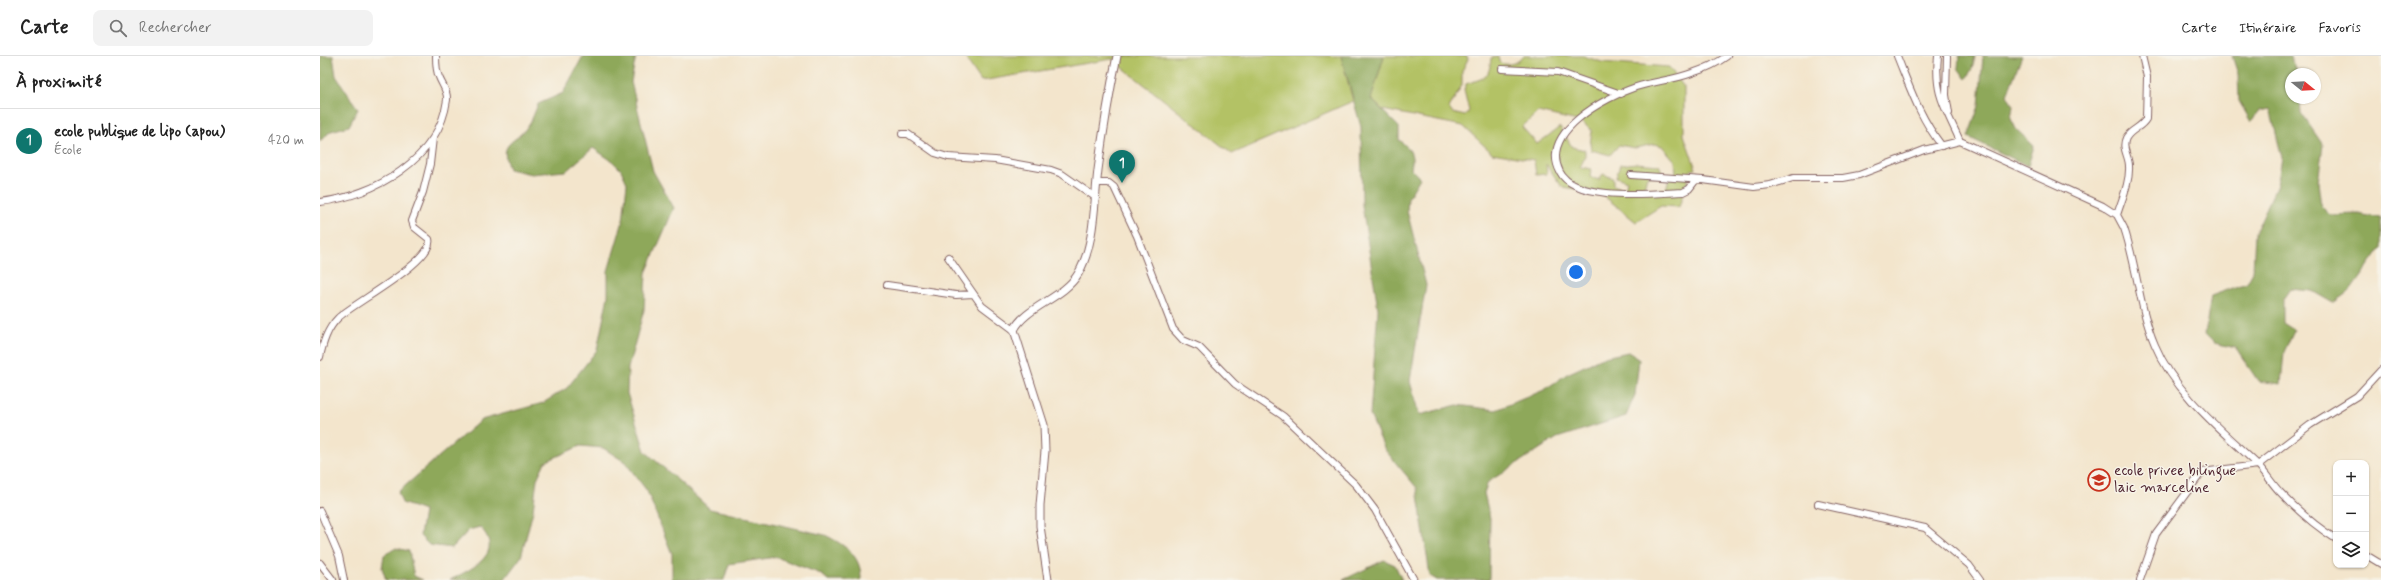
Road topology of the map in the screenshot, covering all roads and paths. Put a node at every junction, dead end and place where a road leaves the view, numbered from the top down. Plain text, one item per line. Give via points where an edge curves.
1 (436, 56) edge
2 (1117, 56) edge
3 (1728, 56) edge
4 (1897, 56) edge
5 (1938, 56) edge
6 (1947, 56) edge
7 (2142, 56) edge
8 (1502, 69) dead end
9 (1621, 94) junction
10 (1951, 122) junction
11 (902, 134) dead end
12 (433, 138) junction
13 (1960, 141) junction
14 (1942, 146) junction
15 (1630, 175) dead end
16 (1696, 180) junction
17 (1097, 183) junction
18 (1095, 197) junction
19 (320, 202) edge
20 (2117, 215) junction
21 (948, 257) dead end
22 (887, 285) dead end
23 (973, 294) junction
24 (1014, 330) junction
25 (320, 357) edge
26 (2381, 370) edge
27 (2258, 466) junction
28 (1818, 504) dead end
29 (320, 510) edge
30 (2333, 537) edge
31 (2369, 557) edge
32 (320, 563) edge
33 (2381, 564) edge
34 (333, 580) edge
35 (344, 580) edge
36 (1048, 580) edge
37 (1414, 580) edge
38 (1980, 580) edge
39 (2140, 580) edge

1 - 12 street via 438,77 447,99
2 - 17 street via 1106,110
3 - 9 street via 1691,74 1636,87
4 - 14 street via 1927,127
5 - 10 street via 1938,90
6 - 10 street via 1946,95
7 - 20 street via 2147,77 2146,119 2143,125 2133,130 2126,139 2125,150 2129,165 2127,183
8 - 9 street via 1558,72
9 - 16 street via 1570,124 1562,135 1557,157 1562,177 1585,190 1628,194 1684,192 1690,189
10 - 13 street
11 - 18 street via 908,134 935,153 948,157 995,160 1050,170 1062,174
12 - 19 street via 410,164 382,183 352,197
12 - 25 street via 423,192 412,221 414,227 429,239 427,249 416,263 338,318 327,333
13 - 14 street
13 - 20 street via 2064,187
14 - 16 street via 1924,150 1859,175 1843,178 1793,178 1770,186 1754,187
15 - 16 street
17 - 18 street
17 - 37 street via 1109,183 1114,186 1177,335 1199,347 1245,391 1283,416 1356,485 1379,517
18 - 24 street via 1086,252 1077,276 1020,322
20 - 27 street via 2129,240 2148,328 2166,368 2177,384
21 - 23 street
22 - 23 street
23 - 24 street via 987,311
24 - 36 street via 1044,425 1045,451 1040,526
26 - 27 street via 2357,396 2310,425
27 - 30 street via 2311,522
27 - 39 street via 2202,472 2156,534
28 - 38 street via 1925,528 1969,565
29 - 35 street via 339,556
31 - 33 street
32 - 34 street

